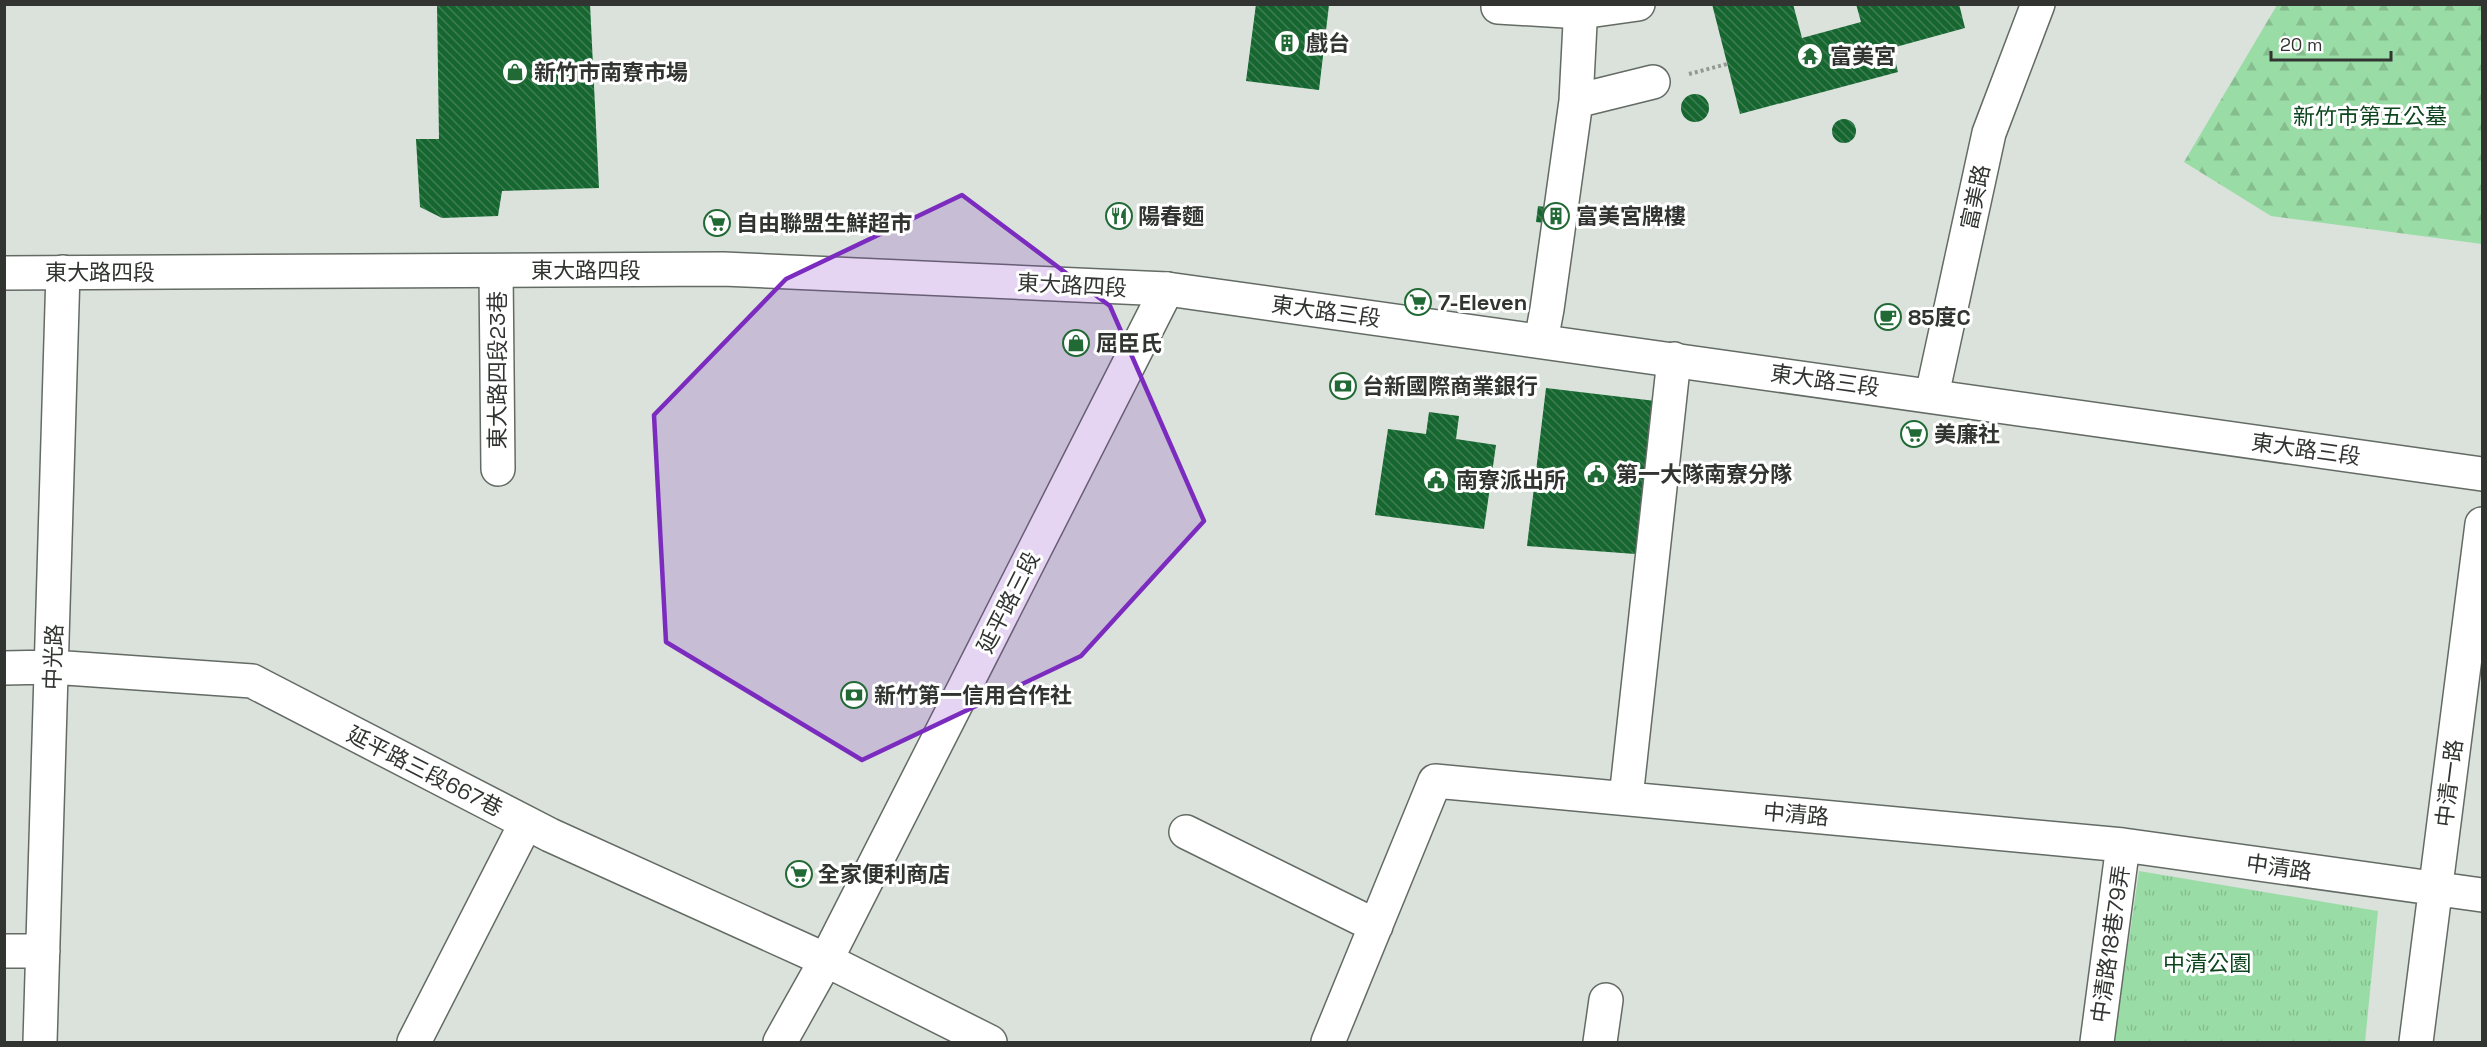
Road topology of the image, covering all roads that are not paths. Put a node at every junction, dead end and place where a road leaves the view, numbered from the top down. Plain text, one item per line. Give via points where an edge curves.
1 (1638, 4) edge
2 (2038, 4) edge
3 (1498, 7) dead end
4 (1581, 8) edge
5 (1653, 82) dead end
6 (1576, 101) junction
7 (496, 271) junction
8 (63, 272) junction
9 (4, 273) edge
10 (1167, 289) junction
11 (1541, 340) junction
12 (1674, 359) junction
13 (1932, 395) junction
14 (498, 469) dead end
15 (2482, 474) edge
16 (2482, 524) edge
17 (52, 667) junction
18 (4, 668) edge
19 (1626, 798) junction
20 (526, 823) junction
21 (1186, 832) dead end
22 (2123, 845) junction
23 (2436, 889) junction
24 (2482, 895) edge
25 (1376, 926) junction
26 (4, 951) edge
27 (43, 951) junction
28 (826, 960) junction
29 (1606, 1000) dead end
30 (39, 1042) edge
31 (414, 1042) edge
32 (780, 1042) edge
33 (990, 1042) edge
34 (1328, 1042) edge
35 (1600, 1042) edge
36 (2097, 1042) edge
37 (2416, 1042) edge

1 - 4 street
2 - 13 street, 富美路 via 1989,133
3 - 4 street
4 - 6 street
5 - 6 street
6 - 11 street
7 - 8 street, 東大路四段
7 - 10 street, 東大路四段 via 723,270
7 - 14 street, 東大路四段23巷
8 - 9 street, 東大路四段
8 - 17 street, 中光路
10 - 11 street, 東大路三段
10 - 28 street, 延平路三段
11 - 12 street, 東大路三段
12 - 13 street, 東大路三段
12 - 19 street
13 - 15 street, 東大路三段
16 - 23 street, 中清一路
17 - 18 street, 延平路三段667巷
17 - 20 street, 延平路三段667巷 via 252,681
17 - 27 street, 中光路
19 - 22 street, 中清路
19 - 25 street, 中清路 via 1436,781
20 - 28 street, 延平路三段667巷
20 - 31 street
21 - 25 street
22 - 23 street, 中清路
22 - 36 street, 中清路18巷79弄
23 - 24 street, 中清路
23 - 37 street, 中清一路
25 - 34 street, 中清路
26 - 27 street
27 - 30 street, 中光路
28 - 32 street, 延平路三段
28 - 33 street, 延平路三段667巷
29 - 35 street

